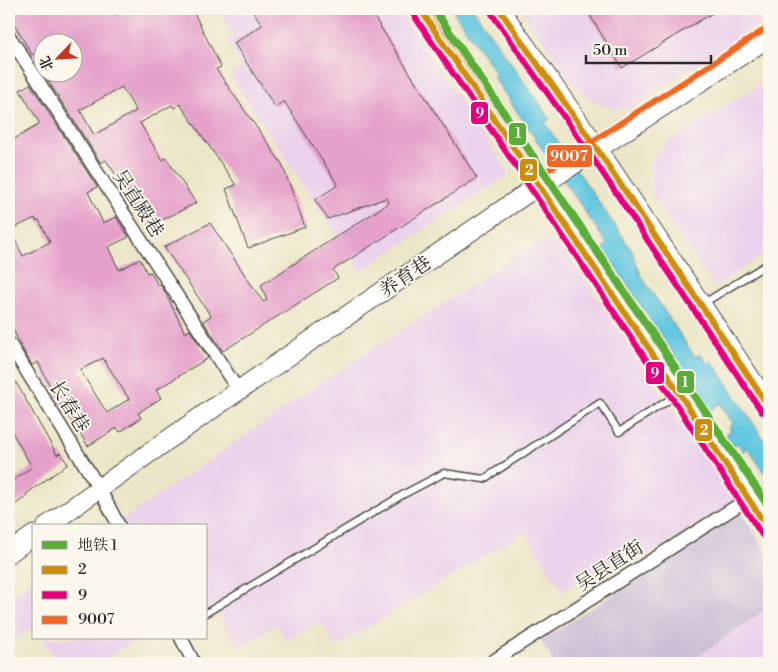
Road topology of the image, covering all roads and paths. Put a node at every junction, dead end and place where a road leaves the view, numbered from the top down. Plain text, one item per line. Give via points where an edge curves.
1 (420, 9) edge
2 (500, 9) edge
3 (9, 36) edge
4 (769, 36) edge
5 (590, 153) junction
6 (545, 182) junction
7 (769, 263) edge
8 (701, 305) junction
9 (9, 343) edge
10 (238, 390) junction
11 (678, 393) junction
12 (769, 408) edge
13 (99, 488) junction
14 (748, 499) junction
15 (50, 524) edge
16 (118, 524) edge
17 (769, 530) edge
18 (32, 536) edge
19 (9, 553) edge
20 (208, 612) edge
21 (182, 640) edge
22 (194, 663) edge
23 (490, 663) edge

1 - 6 main road
2 - 5 main road
3 - 10 street, 吴直殿巷
4 - 5 main road, 养育巷
5 - 6 main road, 养育巷
5 - 8 main road
6 - 10 main road, 养育巷
6 - 11 main road
7 - 8 lane
8 - 12 main road
9 - 13 street, 长春巷
10 - 13 main road, 养育巷
11 - 14 main road
11 - 20 lane via 618,432 600,403 484,479 444,474 404,494
13 - 15 main road, 养育巷
13 - 16 street, 长春巷
14 - 17 main road
14 - 23 street, 吴县直街
18 - 19 main road
21 - 22 street

